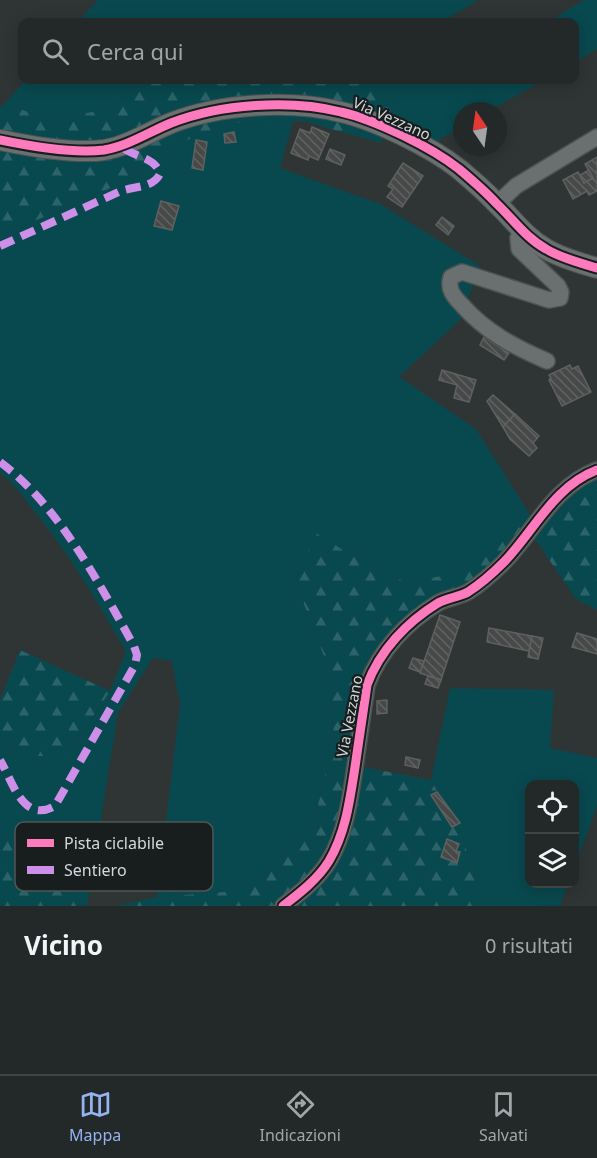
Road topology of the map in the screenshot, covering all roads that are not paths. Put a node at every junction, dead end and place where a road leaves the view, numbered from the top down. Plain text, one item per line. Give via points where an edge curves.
1 (597, 137) edge
2 (0, 140) edge
3 (497, 204) junction
4 (521, 230) junction
5 (597, 268) edge
6 (547, 361) dead end
7 (597, 470) edge
8 (283, 906) edge

1 - 3 street via 516,186
2 - 3 street, Via Vezzano via 66,150 104,150 196,116 255,106 314,106 343,112 401,135 459,169
3 - 4 street, Via Vezzano
4 - 5 street, Via Vezzano via 562,257
4 - 6 street via 519,249 558,286 560,298 549,300 462,272 451,277 450,288 485,329
7 - 8 street, Via Vezzano via 565,490 503,563 468,592 440,602 424,613 383,653 368,685 349,801 337,846 317,877

